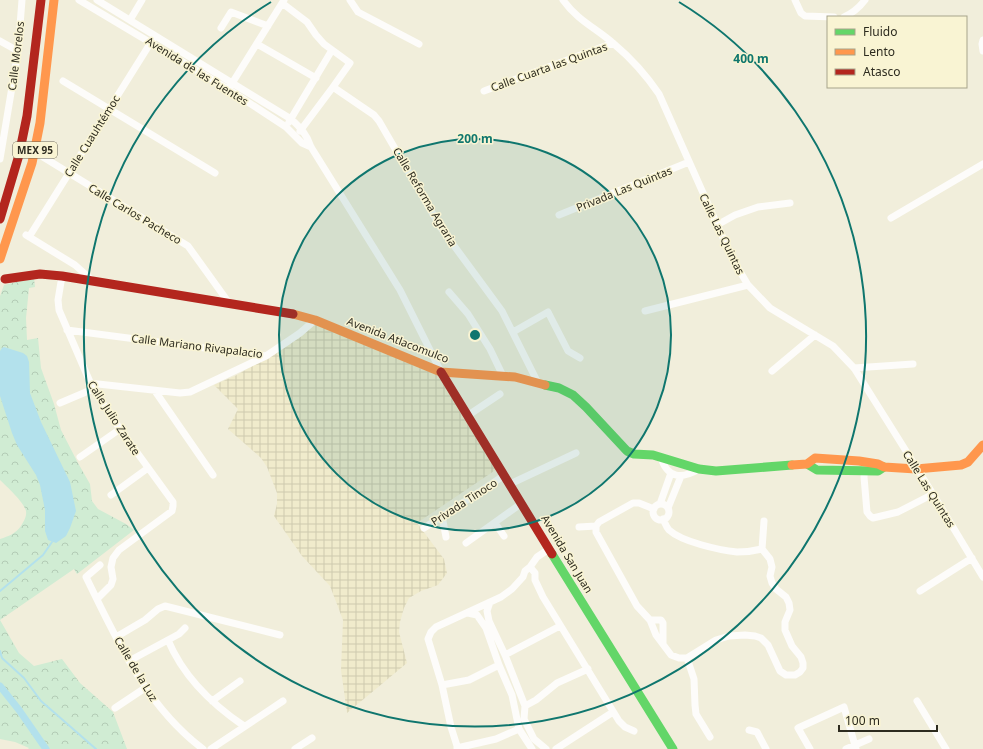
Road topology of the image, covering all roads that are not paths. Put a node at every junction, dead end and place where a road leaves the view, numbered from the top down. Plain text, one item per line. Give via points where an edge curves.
1 (22, 0) edge
2 (41, 0) edge
3 (54, 0) edge
4 (79, 0) edge
5 (142, 0) edge
6 (350, 0) edge
7 (563, 0) edge
8 (795, 0) edge
9 (865, 0) edge
10 (100, 1) edge
11 (283, 2) edge
12 (846, 16) edge
13 (827, 17) edge
14 (130, 20) junction
15 (268, 26) junction
16 (221, 28) dead end
17 (155, 35) junction
18 (983, 40) edge
19 (0, 41) edge
20 (151, 42) junction
21 (613, 43) junction
22 (257, 44) junction
23 (419, 44) dead end
24 (332, 50) junction
25 (983, 50) edge
26 (18, 51) junction
27 (316, 78) junction
28 (63, 81) dead end
29 (233, 82) junction
30 (333, 87) junction
31 (228, 89) junction
32 (484, 91) dead end
33 (108, 110) junction
34 (291, 119) junction
35 (286, 127) junction
36 (302, 129) junction
37 (2, 132) edge
38 (296, 135) junction
39 (311, 147) junction
40 (43, 157) dead end
41 (0, 159) edge
42 (689, 162) junction
43 (983, 164) edge
44 (69, 173) junction
45 (215, 173) dead end
46 (790, 204) dead end
47 (559, 215) dead end
48 (892, 218) dead end
49 (0, 219) edge
50 (717, 225) junction
51 (0, 259) edge
52 (62, 276) junction
53 (5, 279) dead end
54 (93, 281) junction
55 (748, 285) junction
56 (449, 292) dead end
57 (229, 303) junction
58 (645, 311) dead end
59 (316, 320) junction
60 (67, 330) junction
61 (513, 332) junction
62 (816, 334) junction
63 (266, 356) junction
64 (580, 358) dead end
65 (913, 364) dead end
66 (854, 368) junction
67 (772, 371) dead end
68 (441, 372) junction
69 (504, 376) junction
70 (538, 383) junction
71 (91, 386) junction
72 (155, 391) junction
73 (500, 394) dead end
74 (60, 402) dead end
75 (467, 416) junction
76 (120, 429) junction
77 (983, 445) edge
78 (576, 453) dead end
79 (80, 457) dead end
80 (661, 458) junction
81 (865, 467) junction
82 (148, 468) junction
83 (698, 469) junction
84 (916, 469) junction
85 (671, 473) junction
86 (213, 475) dead end
87 (505, 475) junction
88 (681, 476) junction
89 (510, 484) junction
90 (933, 494) junction
91 (111, 495) dead end
92 (522, 503) junction
93 (657, 506) junction
94 (668, 508) junction
95 (442, 516) junction
96 (663, 519) junction
97 (764, 521) dead end
98 (494, 523) junction
99 (596, 526) junction
100 (579, 527) dead end
101 (424, 528) dead end
102 (504, 536) dead end
103 (446, 537) dead end
104 (466, 543) dead end
105 (549, 548) junction
106 (762, 549) junction
107 (972, 558) junction
108 (100, 565) dead end
109 (530, 567) junction
110 (522, 577) junction
111 (983, 577) edge
112 (535, 580) junction
113 (920, 591) dead end
114 (97, 599) junction
115 (490, 602) junction
116 (468, 613) junction
117 (650, 620) junction
118 (560, 626) junction
119 (185, 628) dead end
120 (280, 634) dead end
121 (116, 636) junction
122 (168, 640) junction
123 (663, 643) junction
124 (505, 655) junction
125 (687, 658) junction
126 (129, 661) junction
127 (499, 665) junction
128 (588, 669) junction
129 (240, 681) dead end
130 (442, 685) junction
131 (145, 688) junction
132 (212, 701) junction
133 (283, 701) dead end
134 (917, 701) dead end
135 (525, 706) junction
136 (115, 708) dead end
137 (613, 712) junction
138 (244, 726) junction
139 (519, 729) junction
140 (749, 730) dead end
141 (634, 731) dead end
142 (710, 737) dead end
143 (312, 738) dead end
144 (870, 739) dead end
145 (856, 747) edge
146 (458, 748) edge
147 (203, 749) edge
148 (211, 749) edge
149 (295, 749) edge
150 (532, 749) edge
151 (546, 749) edge
152 (556, 749) edge
153 (673, 749) edge
154 (766, 749) edge
155 (810, 749) edge
156 (846, 749) edge
157 (946, 749) edge

1 - 26 street, Calle Morelos
2 - 49 main road, MEX 95 via 27,116 19,155
3 - 51 main road, MEX 95 via 40,123 32,163
4 - 20 street, Avenida de las Fuentes
5 - 14 street
6 - 23 street via 358,12
7 - 21 street via 580,20
8 - 13 street via 805,16
9 - 12 street
10 - 14 street, Avenida de las Fuentes
11 - 15 street
11 - 24 street via 307,22
14 - 17 street, Avenida de las Fuentes
15 - 16 street via 231,12
15 - 22 street
17 - 20 street, Calle Cuauhtémoc
17 - 29 street, Avenida de las Fuentes
18 - 25 street
19 - 26 street
20 - 31 street, Avenida de las Fuentes
20 - 33 street, Calle Cuauhtémoc
21 - 32 street, Calle Cuarta las Quintas
21 - 42 street, Calle Las Quintas via 646,76 659,94
22 - 27 street
22 - 29 street
24 - 27 street
24 - 30 street via 350,63
26 - 37 street, Calle Morelos
27 - 34 street
28 - 33 street
29 - 31 street
29 - 34 street, Avenida de las Fuentes
30 - 36 street
30 - 61 street, Calle Reforma Agraria via 379,121 441,228 502,311
31 - 35 street, Avenida de las Fuentes
33 - 44 street, Calle Cuauhtémoc
33 - 45 street
34 - 35 street
34 - 36 street, Avenida de las Fuentes
35 - 38 street, Avenida de las Fuentes
36 - 38 street
36 - 39 street, Avenida de las Fuentes
37 - 41 street, Calle Morelos
38 - 39 street, Avenida de las Fuentes via 302,143
39 - 68 street, Avenida de las Fuentes via 400,290
40 - 44 street, Calle Carlos Pacheco
42 - 47 street, Privada Las Quintas
42 - 50 street, Calle Las Quintas
43 - 48 street
44 - 54 street, Calle Cuauhtémoc via 27,236 75,265
44 - 57 street, Calle Carlos Pacheco via 188,246
46 - 50 street via 758,207
50 - 55 street, Calle Las Quintas
52 - 53 main road, Avenida Atlacomulco via 40,274
52 - 54 main road, Avenida Atlacomulco
52 - 60 street, Calle Julio Zarate via 58,300
54 - 57 main road, Avenida Atlacomulco
55 - 58 street
55 - 62 street, Calle Las Quintas via 770,308
56 - 69 street via 468,314
57 - 59 main road, Avenida Atlacomulco
59 - 63 street, Calle Mariano Rivapalacio
59 - 68 main road, Avenida Atlacomulco
60 - 63 street, Calle Mariano Rivapalacio
60 - 71 street, Calle Julio Zarate
61 - 64 street via 548,312 568,351
61 - 70 street, Calle Reforma Agraria
62 - 66 street, Calle Las Quintas via 833,346
62 - 67 street
63 - 72 street via 190,392
65 - 66 street
66 - 84 street, Calle Las Quintas
68 - 69 main road, Avenida Atlacomulco
68 - 75 main road, Avenida San Juan
69 - 70 main road, Avenida Atlacomulco
70 - 80 main road, Avenida Atlacomulco via 573,395 627,451
71 - 72 street
71 - 74 street
71 - 76 street, Calle Julio Zarate
72 - 86 street
73 - 75 street
75 - 87 main road, Avenida San Juan
76 - 79 street
76 - 82 street, Calle Julio Zarate
77 - 84 main road, Avenida Atlacomulco via 974,457 961,465
78 - 89 street
80 - 83 main road, Avenida Atlacomulco
80 - 85 street
81 - 83 main road, Avenida Atlacomulco via 817,470 807,464 716,471
81 - 84 main road, Avenida Atlacomulco via 878,464 884,467
81 - 90 street via 867,512 873,518 898,512
82 - 91 street
82 - 114 street, Calle Julio Zarate via 173,502 172,511 119,550 113,558 111,585
83 - 88 street
84 - 90 street, Calle Las Quintas
85 - 88 street
85 - 93 street
87 - 89 main road, Avenida San Juan
87 - 95 street, Privada Tinoco
88 - 94 street
89 - 92 main road, Avenida San Juan
90 - 107 street, Calle Las Quintas
92 - 98 street
92 - 105 main road, Avenida San Juan
93 - 94 street via 663,504
93 - 96 street via 655,516
93 - 99 street via 633,503
94 - 96 street via 668,515
95 - 101 street, Privada Tinoco
95 - 103 street
96 - 106 street via 673,533 697,544 738,552
97 - 106 street
98 - 102 street
98 - 104 street
99 - 100 street
99 - 117 street via 596,532 638,606
105 - 109 street via 537,557
105 - 153 main road, Avenida San Juan
106 - 125 street via 770,559 772,583 789,603 790,610 785,630 792,646 801,657 803,668 794,675 786,675 780,671 768,645 761,638 745,635 716,640
107 - 111 street, Calle Las Quintas
107 - 113 street
108 - 114 street, Calle de la Luz via 86,577
109 - 110 street
109 - 112 street via 535,573
110 - 112 street
110 - 115 street via 512,589
112 - 118 street
114 - 121 street, Calle de la Luz
115 - 116 street
115 - 124 street via 487,611 489,621
116 - 127 street via 477,616 486,628
116 - 130 street via 430,632 428,640
117 - 123 street via 656,635
117 - 123 street via 661,620 663,623
118 - 124 street
118 - 128 street
119 - 122 street
120 - 121 street via 165,606
121 - 126 street, Calle de la Luz
122 - 126 street
122 - 132 street via 180,665
123 - 125 street via 671,655
124 - 135 street
125 - 142 street via 694,679 696,714
126 - 131 street, Calle de la Luz
127 - 130 street via 469,680
127 - 139 street via 512,695
128 - 135 street via 557,683
128 - 137 street
129 - 132 street
130 - 146 street
131 - 136 street
131 - 147 street, Calle de la Luz via 170,719
132 - 138 street
133 - 138 street
134 - 157 street
135 - 151 street via 524,719 534,739
137 - 141 street via 618,721
137 - 152 street
138 - 148 street
139 - 146 street via 496,739
139 - 150 street
140 - 154 street via 758,732
143 - 149 street
144 - 145 street
145 - 155 street via 844,707 798,728
145 - 156 street

